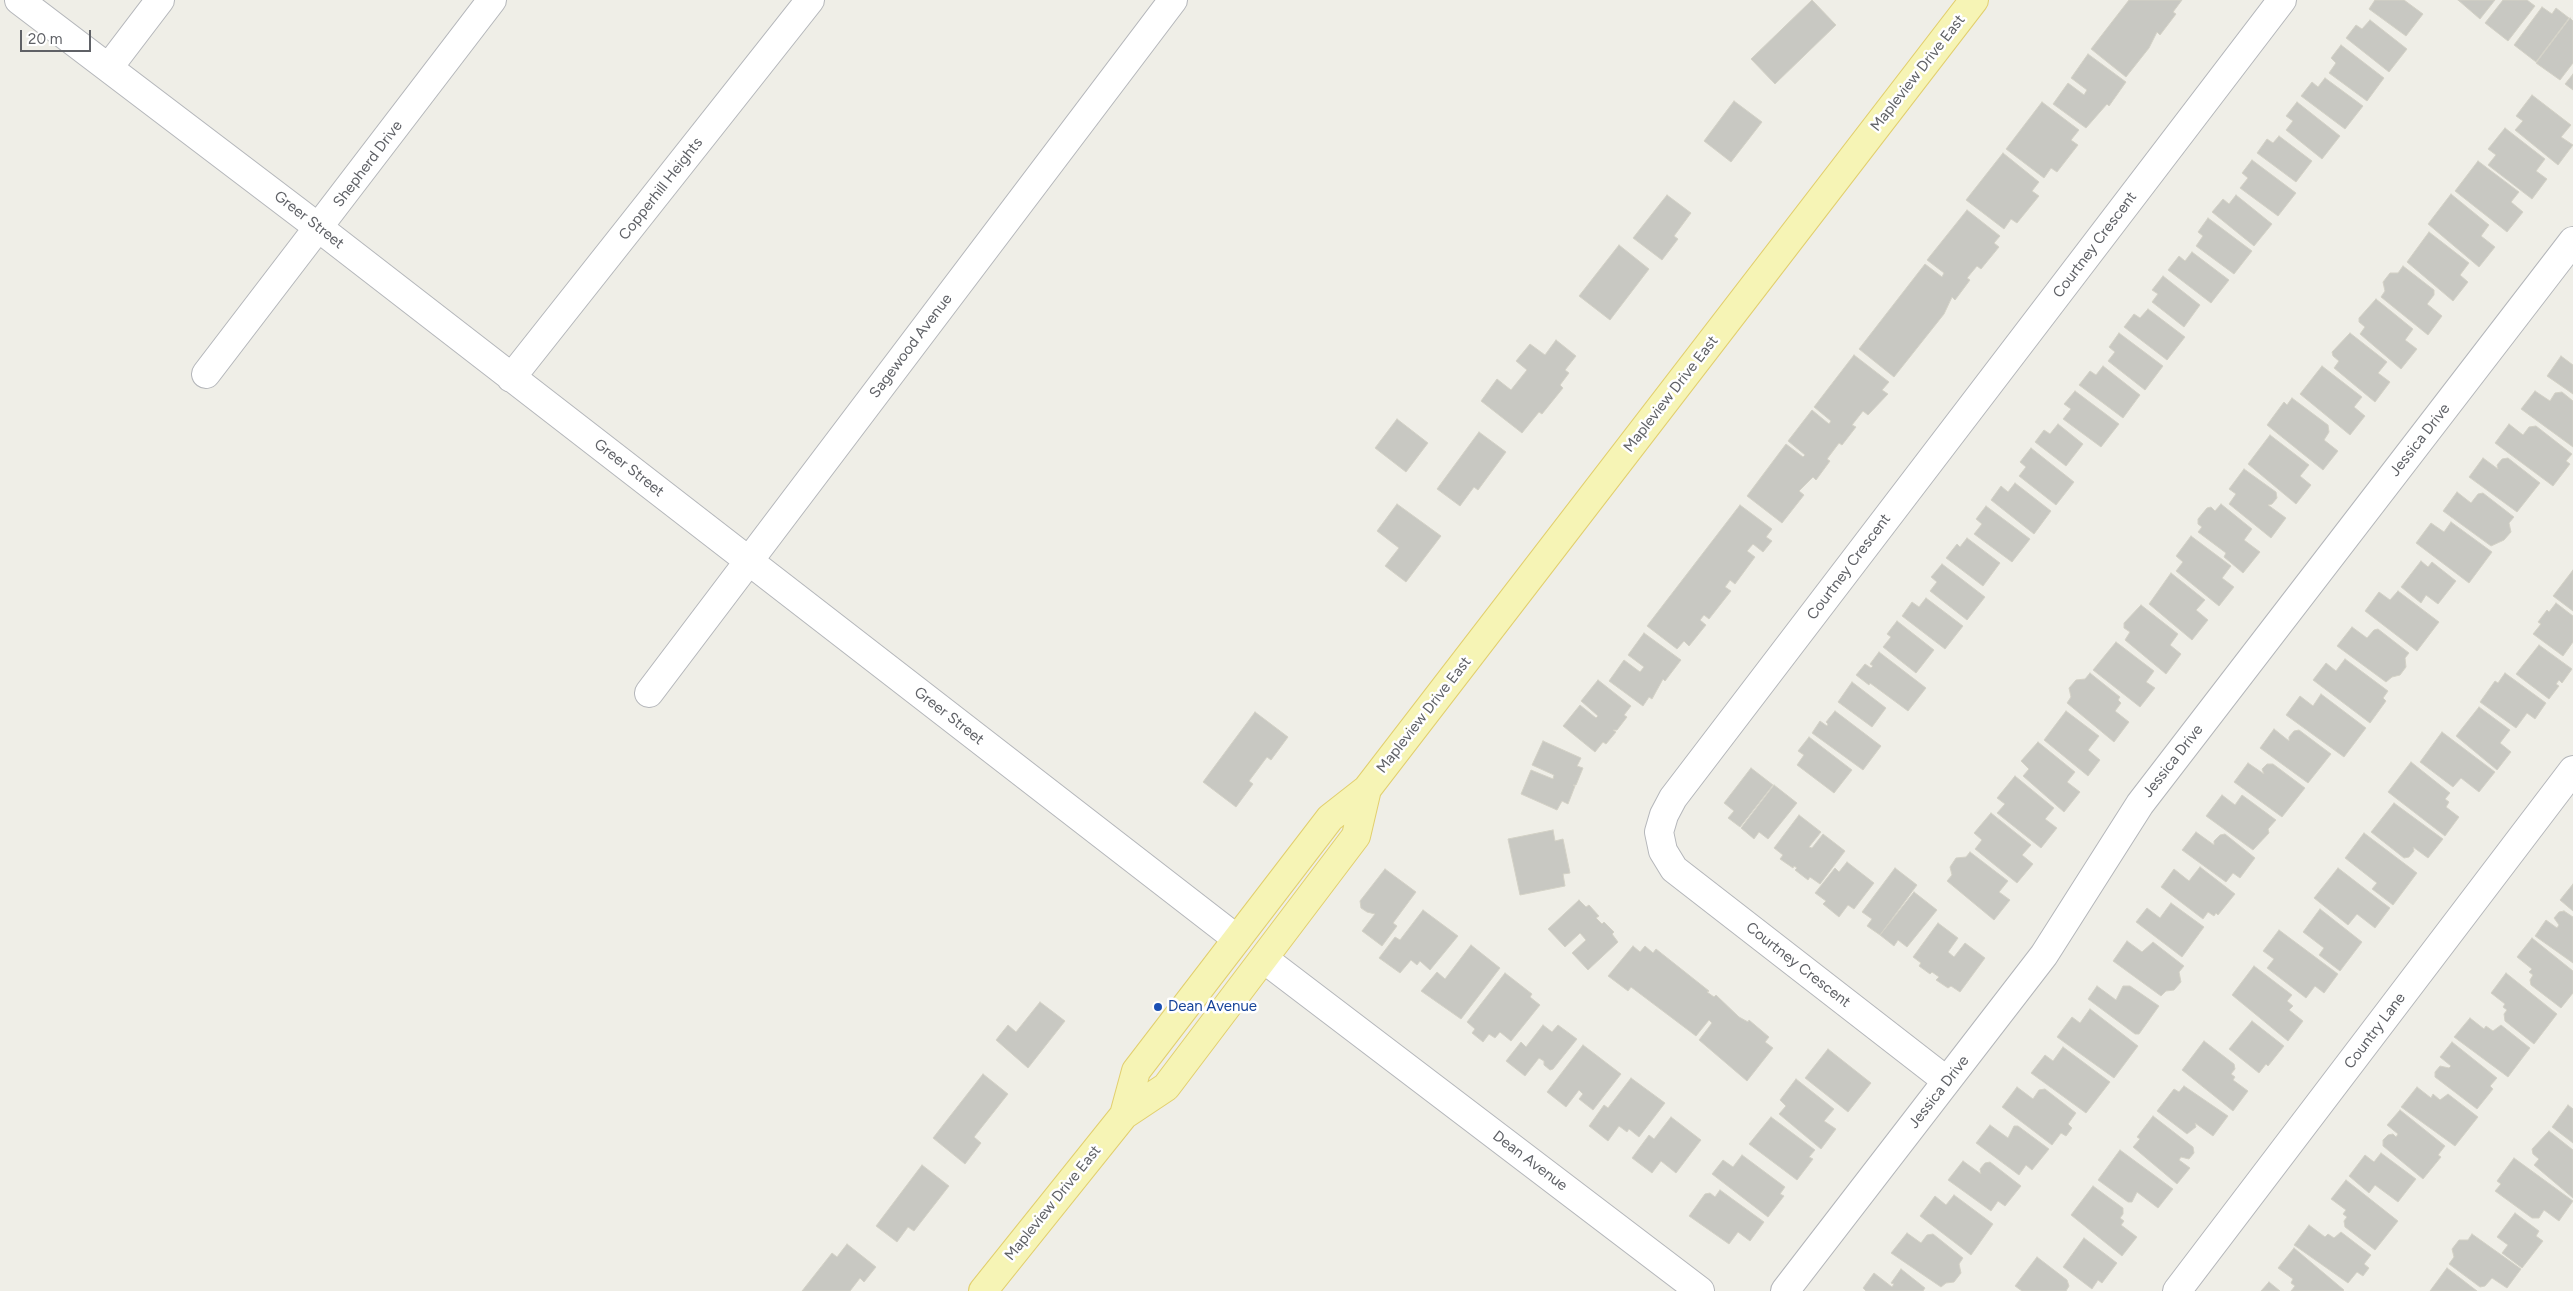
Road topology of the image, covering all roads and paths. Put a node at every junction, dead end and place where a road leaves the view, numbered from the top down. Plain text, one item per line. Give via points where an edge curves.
1 (19, 0) edge
2 (160, 0) edge
3 (492, 0) edge
4 (810, 0) edge
5 (1173, 0) edge
6 (1974, 0) edge
7 (2282, 0) edge
8 (109, 67) junction
9 (319, 228) junction
10 (2573, 241) edge
11 (206, 374) dead end
12 (511, 378) junction
13 (748, 560) junction
14 (649, 693) dead end
15 (2573, 770) edge
16 (1367, 789) junction
17 (1237, 939) junction
18 (1264, 959) junction
19 (1947, 1081) junction
20 (1124, 1115) junction
21 (983, 1291) edge
22 (1700, 1291) edge
23 (1786, 1291) edge
24 (2177, 1291) edge

1 - 8 street, Greer Street
2 - 8 street
3 - 9 street, Shepherd Drive
4 - 12 street, Copperhill Heights
5 - 13 street, Sagewood Avenue
6 - 16 main road, Mapleview Drive East
7 - 19 street, Courtney Crescent via 1691,774 1664,815 1659,832 1663,852 1674,869
8 - 9 street, Greer Street
9 - 11 street, Shepherd Drive
9 - 12 street, Greer Street
10 - 19 street, Jessica Drive via 2140,804 2044,955
12 - 13 street, Greer Street
13 - 14 street, Sagewood Avenue
13 - 17 street, Greer Street
15 - 24 street, Country Lane
16 - 17 main road, Mapleview Drive East via 1330,818
16 - 18 main road, Mapleview Drive East via 1356,836
17 - 20 main road, Mapleview Drive East via 1136,1071
18 - 20 main road, Mapleview Drive East via 1166,1088
18 - 22 street, Dean Avenue
19 - 23 street, Jessica Drive
20 - 21 main road, Mapleview Drive East

